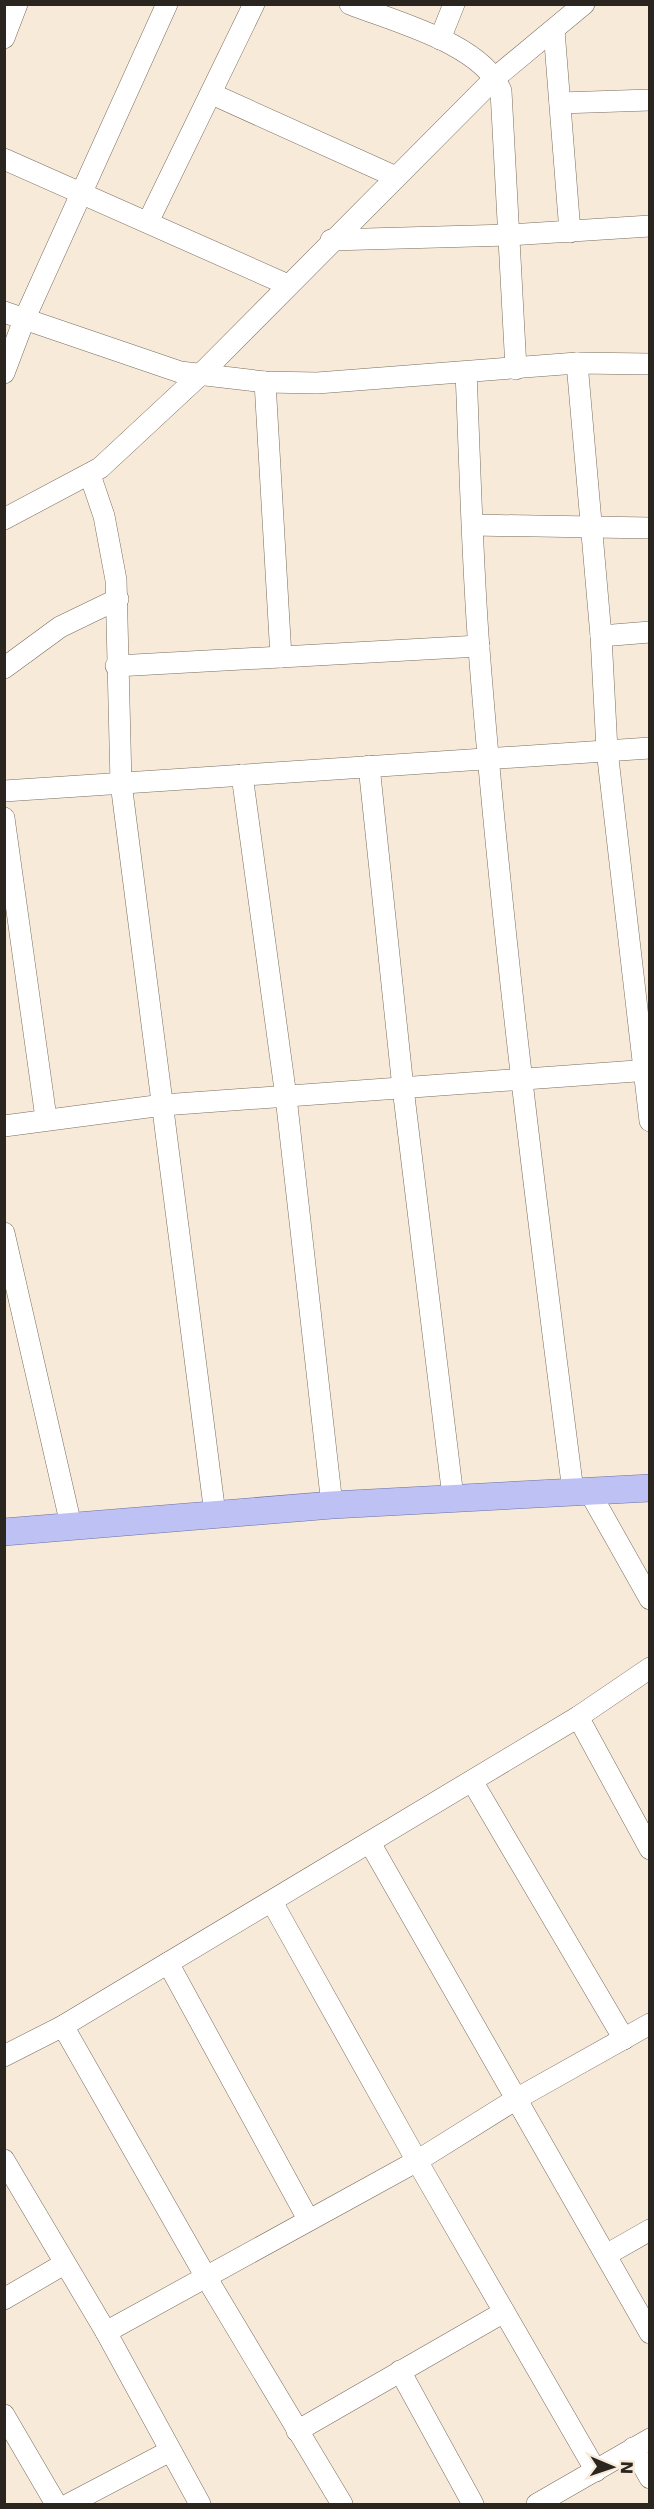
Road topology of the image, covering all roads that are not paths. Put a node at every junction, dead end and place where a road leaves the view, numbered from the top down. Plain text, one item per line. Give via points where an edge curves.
1 (167, 4) edge
2 (254, 4) edge
3 (350, 4) edge
4 (454, 4) edge
5 (584, 4) edge
6 (11, 12) edge
7 (554, 30) junction
8 (4, 38) edge
9 (440, 39) junction
10 (496, 77) junction
11 (212, 94) junction
12 (650, 100) edge
13 (560, 103) junction
14 (4, 159) edge
15 (396, 177) junction
16 (82, 192) junction
17 (148, 222) junction
18 (650, 226) edge
19 (570, 232) junction
20 (510, 235) junction
21 (331, 240) junction
22 (288, 285) junction
23 (4, 312) edge
24 (24, 321) junction
25 (578, 363) junction
26 (650, 364) edge
27 (516, 369) junction
28 (466, 372) junction
29 (4, 373) edge
30 (199, 376) junction
31 (265, 382) junction
32 (90, 475) junction
33 (4, 519) edge
34 (473, 525) junction
35 (591, 525) junction
36 (650, 528) edge
37 (118, 599) junction
38 (650, 632) edge
39 (601, 636) junction
40 (479, 646) junction
41 (280, 657) junction
42 (116, 666) junction
43 (4, 668) edge
44 (650, 748) edge
45 (607, 750) junction
46 (489, 758) junction
47 (369, 766) junction
48 (242, 775) junction
49 (120, 783) junction
50 (4, 791) edge
51 (4, 818) edge
52 (646, 1070) edge
53 (520, 1079) junction
54 (403, 1089) junction
55 (286, 1096) junction
56 (163, 1105) junction
57 (46, 1118) junction
58 (650, 1121) edge
59 (4, 1126) edge
60 (4, 1233) edge
61 (650, 1488) edge
62 (581, 1491) junction
63 (453, 1497) junction
64 (332, 1504) junction
65 (215, 1514) junction
66 (71, 1525) junction
67 (4, 1532) edge
68 (650, 1599) edge
69 (650, 1668) edge
70 (578, 1717) junction
71 (472, 1781) junction
72 (370, 1843) junction
73 (650, 1849) edge
74 (272, 1902) junction
75 (168, 1963) junction
76 (650, 2024) edge
77 (63, 2026) junction
78 (624, 2039) junction
79 (4, 2056) edge
80 (518, 2098) junction
81 (4, 2160) edge
82 (417, 2161) junction
83 (308, 2219) junction
84 (650, 2230) edge
85 (606, 2255) junction
86 (64, 2264) junction
87 (206, 2277) junction
88 (4, 2299) edge
89 (504, 2312) junction
90 (106, 2332) junction
91 (650, 2332) edge
92 (400, 2372) junction
93 (4, 2415) edge
94 (297, 2432) junction
95 (641, 2444) edge
96 (170, 2451) junction
97 (596, 2471) junction
98 (650, 2478) edge
99 (56, 2505) edge
100 (69, 2505) edge
101 (200, 2505) edge
102 (342, 2505) edge
103 (473, 2505) edge
104 (537, 2505) edge

1 - 16 street
2 - 11 street
3 - 9 street
4 - 9 street
5 - 7 street
6 - 8 street
7 - 10 street
7 - 13 street
9 - 10 street via 482,63
10 - 15 street
10 - 20 street via 501,91
11 - 15 street
11 - 17 street
12 - 13 street
13 - 19 street
14 - 16 street
15 - 21 street
16 - 17 street
16 - 24 street
17 - 22 street
18 - 19 street
19 - 20 street
20 - 21 street
20 - 27 street
21 - 22 street
22 - 30 street
23 - 24 street
24 - 29 street
24 - 30 street
25 - 26 street
25 - 27 street
25 - 35 street
27 - 28 street
28 - 31 street via 317,383
28 - 34 street
30 - 31 street
30 - 32 street
31 - 41 street
32 - 33 street
32 - 37 street via 106,526
34 - 35 street
34 - 40 street
35 - 36 street
35 - 39 street
37 - 42 street
37 - 43 street via 60,627
38 - 39 street
39 - 45 street
40 - 41 street
40 - 46 street
41 - 42 street
42 - 49 street
44 - 45 street
45 - 46 street
45 - 52 street
46 - 47 street
46 - 53 street
47 - 48 street
47 - 54 street
48 - 49 street
48 - 55 street
49 - 50 street
49 - 56 street
51 - 57 street
52 - 53 street
52 - 58 street
53 - 54 street
53 - 62 street
54 - 55 street
54 - 63 street
55 - 56 street
55 - 64 street
56 - 57 street
56 - 65 street
57 - 59 street
60 - 66 street
61 - 62 main road
62 - 63 main road
62 - 68 street
63 - 64 main road
64 - 65 main road
65 - 66 main road
66 - 67 main road
69 - 70 street
70 - 71 street
70 - 73 street
71 - 72 street
71 - 78 street
72 - 74 street
72 - 80 street
74 - 75 street
74 - 82 street
75 - 77 street
75 - 83 street
76 - 78 street
77 - 79 street
77 - 87 street
78 - 80 street
80 - 82 street
80 - 85 street
81 - 86 street
82 - 83 street
82 - 89 street
83 - 87 street
84 - 85 street
85 - 91 street
86 - 88 street
86 - 90 street
87 - 90 street
87 - 94 street
89 - 92 street
89 - 97 street
90 - 96 street
92 - 94 street
92 - 103 street
93 - 99 street
94 - 102 street
95 - 97 street
95 - 98 street
96 - 100 street
96 - 101 street
97 - 104 street

